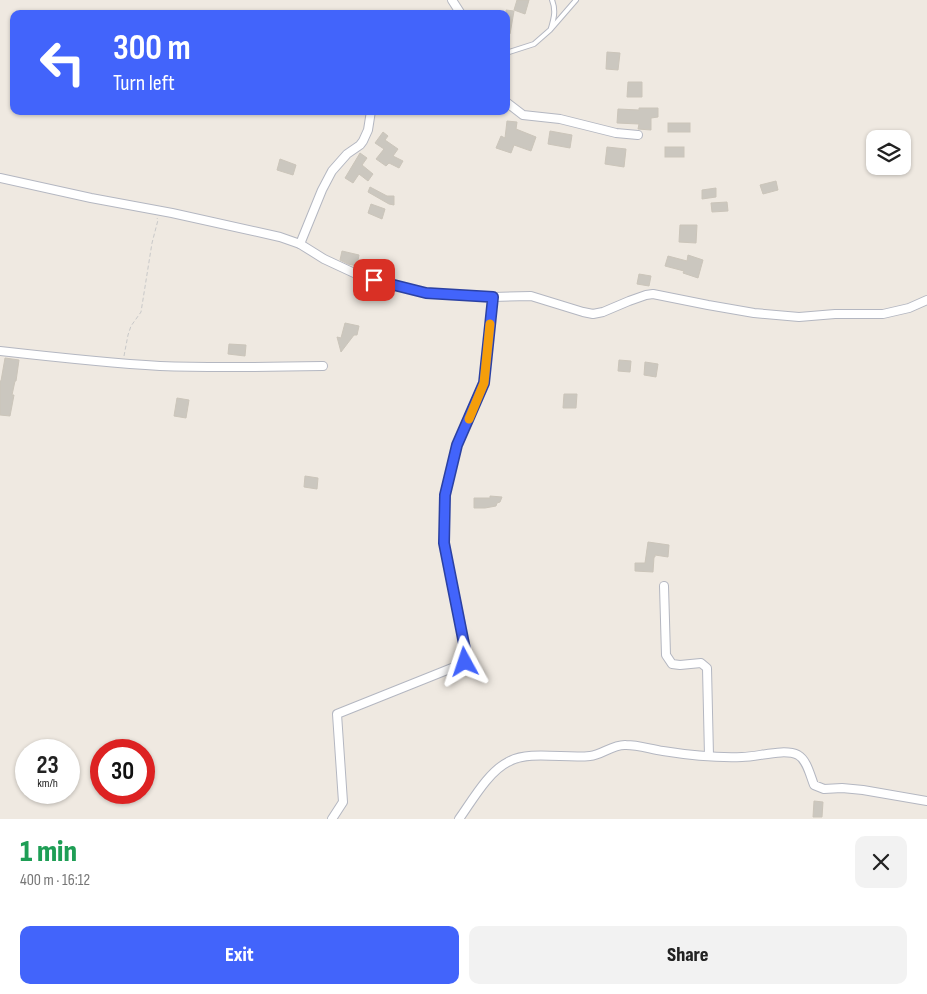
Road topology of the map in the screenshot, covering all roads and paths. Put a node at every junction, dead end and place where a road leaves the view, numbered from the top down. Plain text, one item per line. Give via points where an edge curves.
1 (552, 0) edge
2 (576, 0) edge
3 (550, 30) junction
4 (510, 52) edge
5 (510, 106) edge
6 (370, 115) edge
7 (638, 135) dead end
8 (0, 178) edge
9 (155, 210) junction
10 (300, 244) junction
11 (493, 297) junction
12 (927, 300) edge
13 (0, 352) edge
14 (123, 363) junction
15 (324, 366) dead end
16 (664, 586) dead end
17 (708, 756) junction
18 (927, 801) edge
19 (332, 819) edge
20 (459, 819) edge

1 - 3 lane via 555,14
2 - 3 lane
3 - 4 lane via 534,44
5 - 7 street via 523,115
6 - 10 street via 364,140 332,171
8 - 9 street
9 - 10 street
9 - 14 path via 158,220 143,302 140,316 131,326
10 - 11 street via 370,280 426,293
11 - 12 street via 531,296 594,314 653,294 745,312 799,317 883,314
11 - 19 street via 484,383 457,445 445,495 444,543 465,662 337,714 343,802
13 - 14 street
14 - 15 street via 212,368
16 - 17 street via 666,656 672,664 701,663 707,668
17 - 18 street via 743,757 790,752 804,760 814,785 824,789 863,790
17 - 20 street via 623,744 592,756 519,757 507,762 488,778

